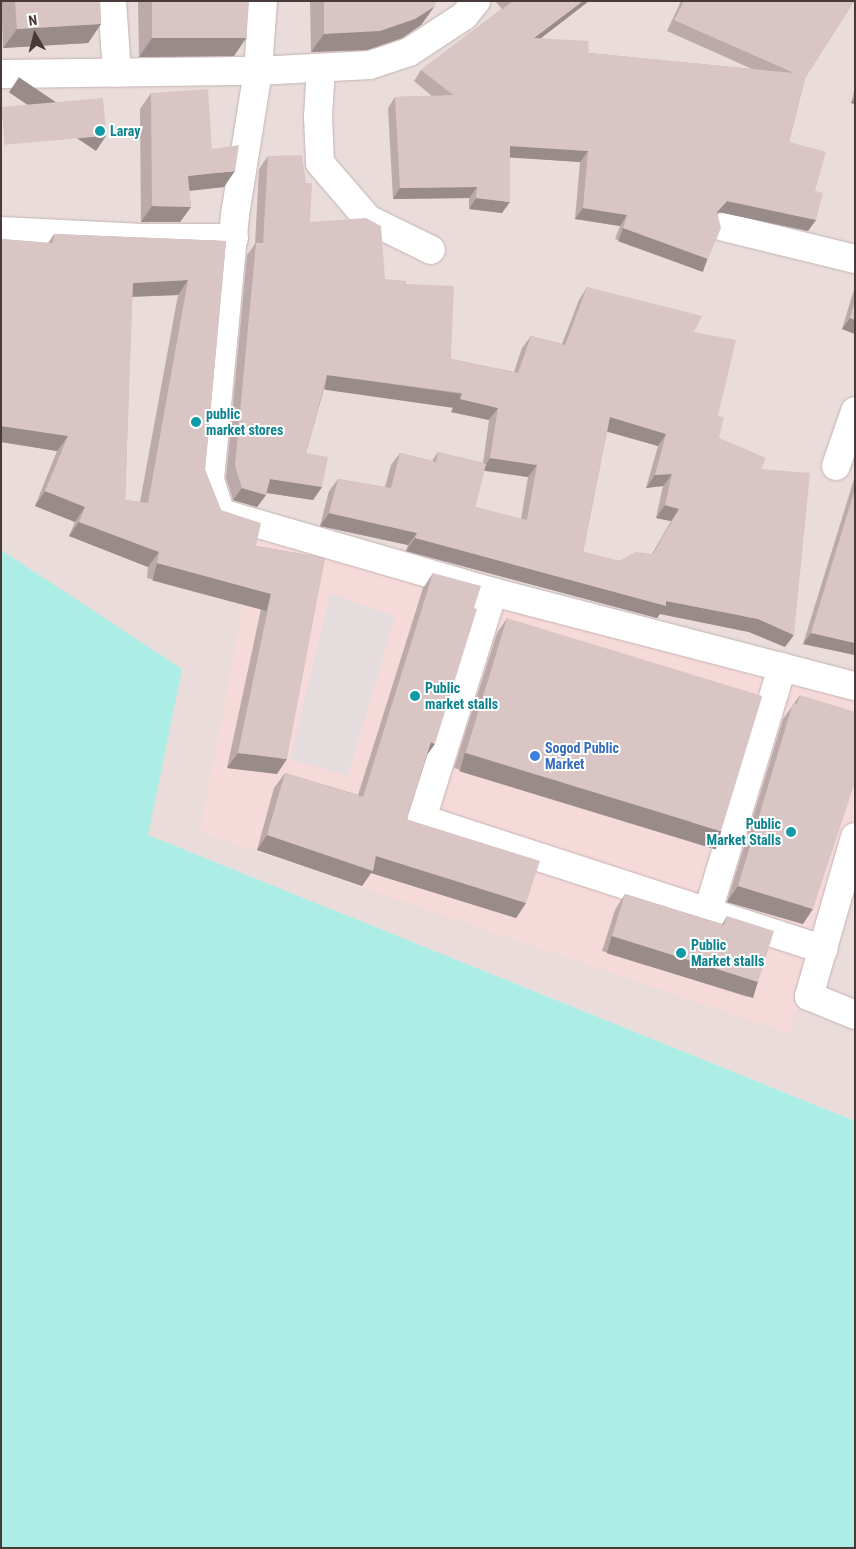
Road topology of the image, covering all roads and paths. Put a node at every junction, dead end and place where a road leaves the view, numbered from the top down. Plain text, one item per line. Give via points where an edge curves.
1 (112, 1) edge
2 (263, 1) edge
3 (476, 1) edge
4 (321, 68) junction
5 (258, 71) junction
6 (117, 73) junction
7 (1, 74) edge
8 (724, 227) dead end
9 (1, 231) edge
10 (234, 238) junction
11 (431, 250) dead end
12 (855, 259) edge
13 (855, 411) edge
14 (836, 466) dead end
15 (493, 592) junction
16 (782, 667) junction
17 (855, 686) edge
18 (855, 837) edge
19 (708, 911) junction
20 (823, 949) junction
21 (855, 1015) edge

1 - 6 street
2 - 5 street
3 - 4 street via 464,16 408,52 370,65
4 - 5 street
4 - 11 street via 320,163 368,219
5 - 6 street
5 - 10 street
6 - 7 street
8 - 12 street
9 - 10 street via 143,238
10 - 15 street via 210,480 221,513
13 - 14 street
15 - 16 street
15 - 19 street via 422,819
16 - 17 street
16 - 19 street
18 - 20 street
19 - 20 street
20 - 21 street via 809,996

